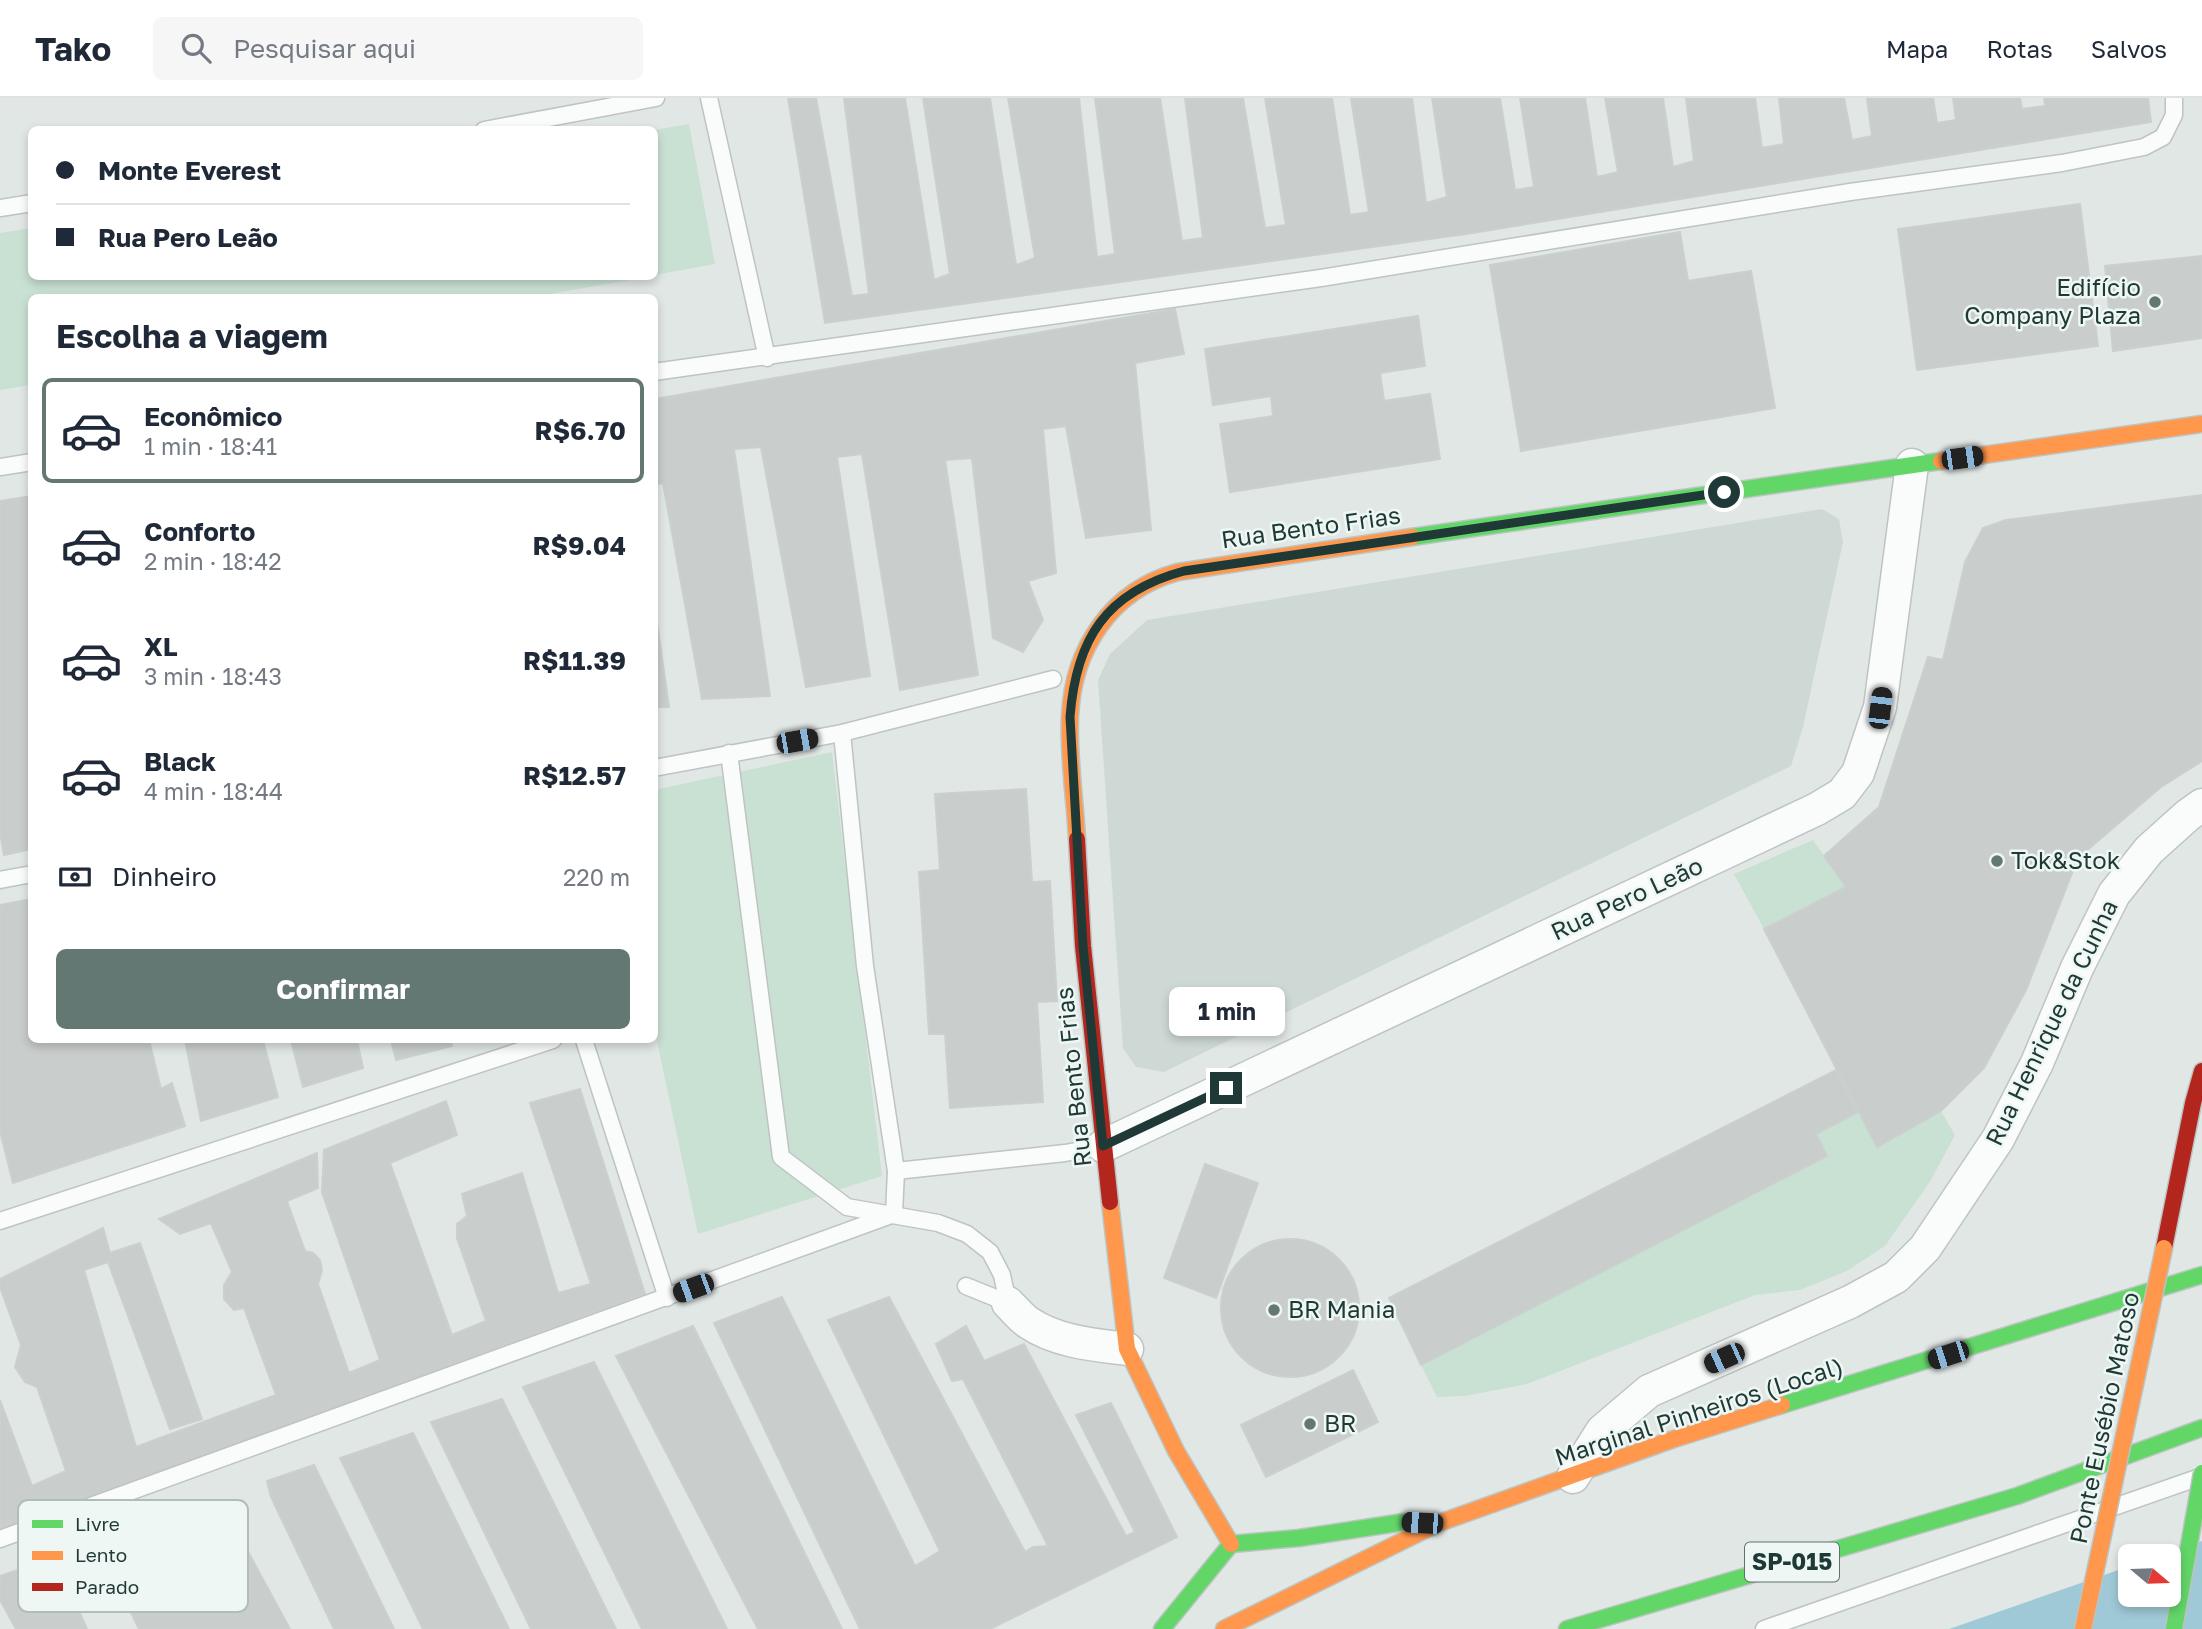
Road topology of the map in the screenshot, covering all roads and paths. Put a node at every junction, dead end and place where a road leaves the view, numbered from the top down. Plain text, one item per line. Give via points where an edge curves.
1 (656, 98) edge
2 (709, 98) edge
3 (2175, 98) edge
4 (506, 126) edge
5 (28, 204) edge
6 (0, 208) edge
7 (766, 358) junction
8 (658, 372) edge
9 (2202, 424) edge
10 (28, 463) edge
11 (1912, 465) junction
12 (0, 467) edge
13 (1053, 679) dead end
14 (842, 733) junction
15 (729, 753) junction
16 (658, 767) edge
17 (2202, 805) edge
18 (28, 875) edge
19 (0, 880) edge
20 (544, 1043) edge
21 (585, 1043) edge
22 (2202, 1071) edge
23 (1103, 1146) junction
24 (2197, 1162) dead end
25 (896, 1171) junction
26 (894, 1214) junction
27 (2170, 1217) junction
28 (0, 1221) edge
29 (2202, 1275) edge
30 (966, 1286) dead end
31 (667, 1298) junction
32 (1008, 1303) junction
33 (1127, 1349) junction
34 (2202, 1428) edge
35 (2202, 1475) edge
36 (1573, 1477) junction
37 (108, 1500) edge
38 (1439, 1524) junction
39 (18, 1532) edge
40 (0, 1539) edge
41 (1231, 1544) junction
42 (1162, 1629) edge
43 (1224, 1629) edge
44 (1567, 1629) edge
45 (1764, 1629) edge
46 (2084, 1629) edge
47 (2174, 1629) edge

1 - 4 lane
2 - 7 lane
3 - 7 lane via 2174,115 2163,137 2144,147 2062,163
5 - 6 lane
7 - 8 lane
9 - 11 main road, Rua Bento Frias
10 - 12 lane
11 - 23 street, Rua Pero Leão via 1880,708 1858,773 1842,794 1817,810
11 - 23 main road, Rua Bento Frias via 1214,565 1157,578 1125,597 1100,621 1082,652 1070,717 1083,946
13 - 14 lane
14 - 15 lane
14 - 25 lane via 865,966
15 - 16 lane
15 - 26 lane via 780,1157 847,1207
17 - 36 street, Rua Henrique da Cunha via 2149,850 2114,894 1998,1139 1925,1248 1896,1277 1850,1302 1649,1391 1602,1431
18 - 19 lane
20 - 28 lane
21 - 31 lane
22 - 27 main road, Ponte Eusébio Matoso
23 - 25 lane
23 - 33 main road, Rua Bento Frias
24 - 27 lane
25 - 26 lane
26 - 31 lane
26 - 32 lane via 938,1223 975,1240 990,1252 1002,1275
27 - 46 main road, Ponte Eusébio Matoso, bridge
29 - 36 main road, Marginal Pinheiros (Local) via 1674,1439
30 - 32 lane
31 - 37 lane
32 - 33 street via 1028,1323 1049,1333
33 - 41 main road, Rua Bento Frias via 1176,1451
34 - 44 main road, SP-015 via 2017,1496
35 - 45 lane
35 - 47 main road, bridge
36 - 38 main road, Marginal Pinheiros (Local)
38 - 41 main road via 1404,1522
38 - 43 main road, Marginal Pinheiros (Local)
39 - 40 lane
41 - 42 main road

